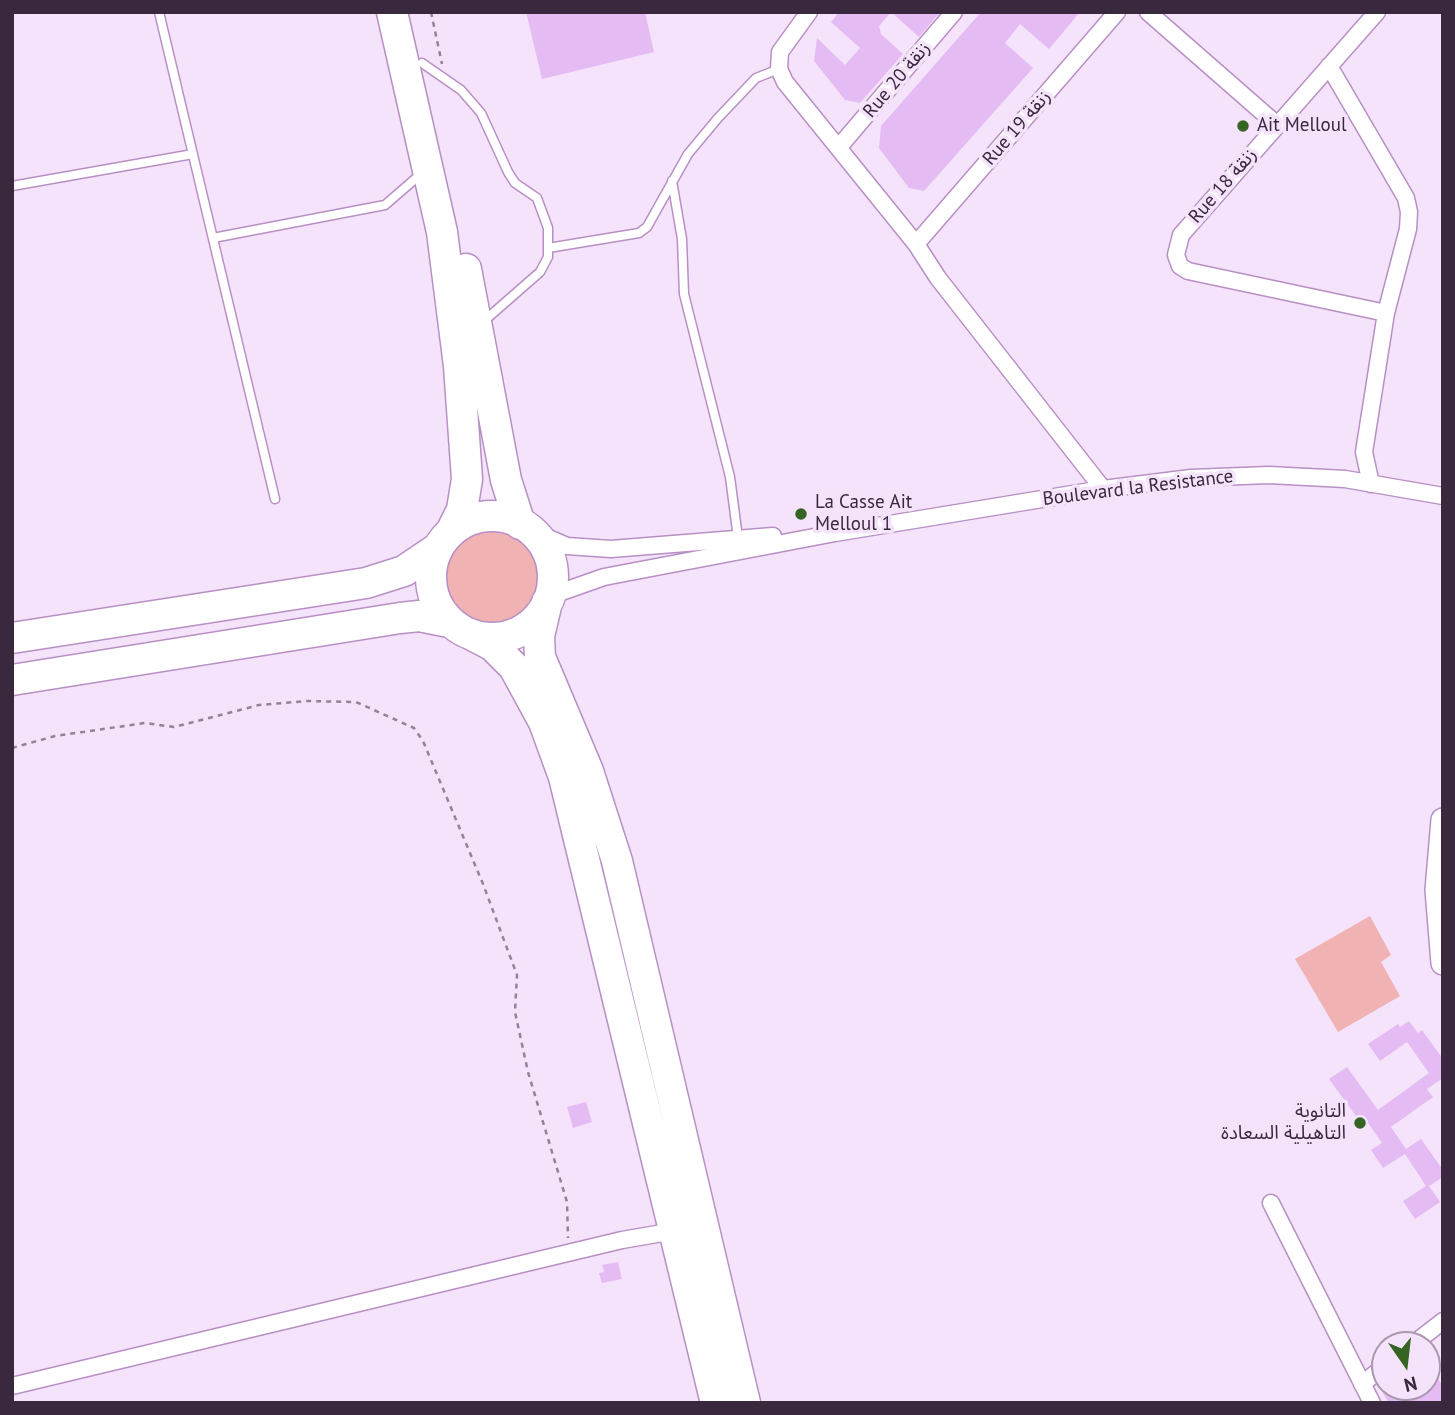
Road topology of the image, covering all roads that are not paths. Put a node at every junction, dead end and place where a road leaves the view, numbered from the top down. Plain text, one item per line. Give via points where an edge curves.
1 (159, 12) edge
2 (392, 12) edge
3 (409, 12) edge
4 (954, 12) edge
5 (1117, 12) edge
6 (1148, 12) edge
7 (1377, 12) edge
8 (799, 16) edge
9 (1329, 66) junction
10 (779, 69) junction
11 (434, 72) junction
12 (1276, 124) junction
13 (839, 148) junction
14 (193, 154) junction
15 (428, 169) junction
16 (672, 181) junction
17 (12, 186) edge
18 (213, 238) junction
19 (916, 244) junction
20 (548, 248) junction
21 (1386, 313) junction
22 (476, 327) junction
23 (1364, 452) junction
24 (1345, 479) junction
25 (1371, 484) junction
26 (1103, 489) junction
27 (1443, 496) edge
28 (275, 499) dead end
29 (525, 527) junction
30 (835, 533) junction
31 (738, 538) junction
32 (445, 540) junction
33 (548, 599) junction
34 (461, 628) junction
35 (12, 638) edge
36 (12, 680) edge
37 (1443, 820) edge
38 (1443, 964) edge
39 (1271, 1203) dead end
40 (689, 1228) junction
41 (1371, 1377) edge
42 (1362, 1384) junction
43 (12, 1386) edge
44 (716, 1403) edge
45 (745, 1403) edge
46 (1372, 1403) edge

1 - 14 lane
2 - 15 highway
3 - 11 highway
4 - 13 street, Rue 20 زنقة
5 - 19 street, Rue 19 زنقة
6 - 12 street
7 - 9 street, Rue 18 زنقة
8 - 10 street via 780,52
9 - 12 street, Rue 18 زنقة
9 - 21 street via 1406,198 1408,229
10 - 13 street
10 - 16 lane via 745,87 688,154
11 - 20 lane via 461,90 481,113 515,183 537,198 548,228
11 - 22 highway
12 - 21 street, Rue 18 زنقة via 1181,235 1176,254 1180,266
13 - 19 street
14 - 17 lane
14 - 18 lane
15 - 18 lane via 385,205
15 - 32 highway via 442,232 467,450 465,495
16 - 20 lane via 647,227 639,233
16 - 31 lane via 682,239 684,294 730,477
18 - 28 lane
19 - 26 street
20 - 22 lane via 540,272
21 - 23 street
22 - 29 highway via 506,480
23 - 24 street
23 - 25 street
24 - 25 street, Boulevard la Resistance
24 - 26 street, Boulevard la Resistance via 1256,475
25 - 27 street, Boulevard la Resistance
26 - 30 street, Boulevard la Resistance
29 - 31 street, Boulevard la Resistance via 556,543 587,548
29 - 32 highway via 505,518 480,518
29 - 33 highway via 549,556
30 - 31 street, Boulevard la Resistance
30 - 33 street, Boulevard la Resistance via 604,577 564,588
32 - 34 highway via 430,573 432,590 438,607
32 - 35 highway via 404,570 366,583
33 - 34 highway via 537,617 516,633 489,638
33 - 40 highway via 539,636 541,657 588,771 617,861
34 - 36 highway via 419,616
34 - 40 highway via 493,646 514,667 557,754
37 - 38 street via 1437,890
39 - 42 street
40 - 43 street via 622,1240
40 - 44 highway
40 - 45 highway
41 - 42 street
42 - 46 street

